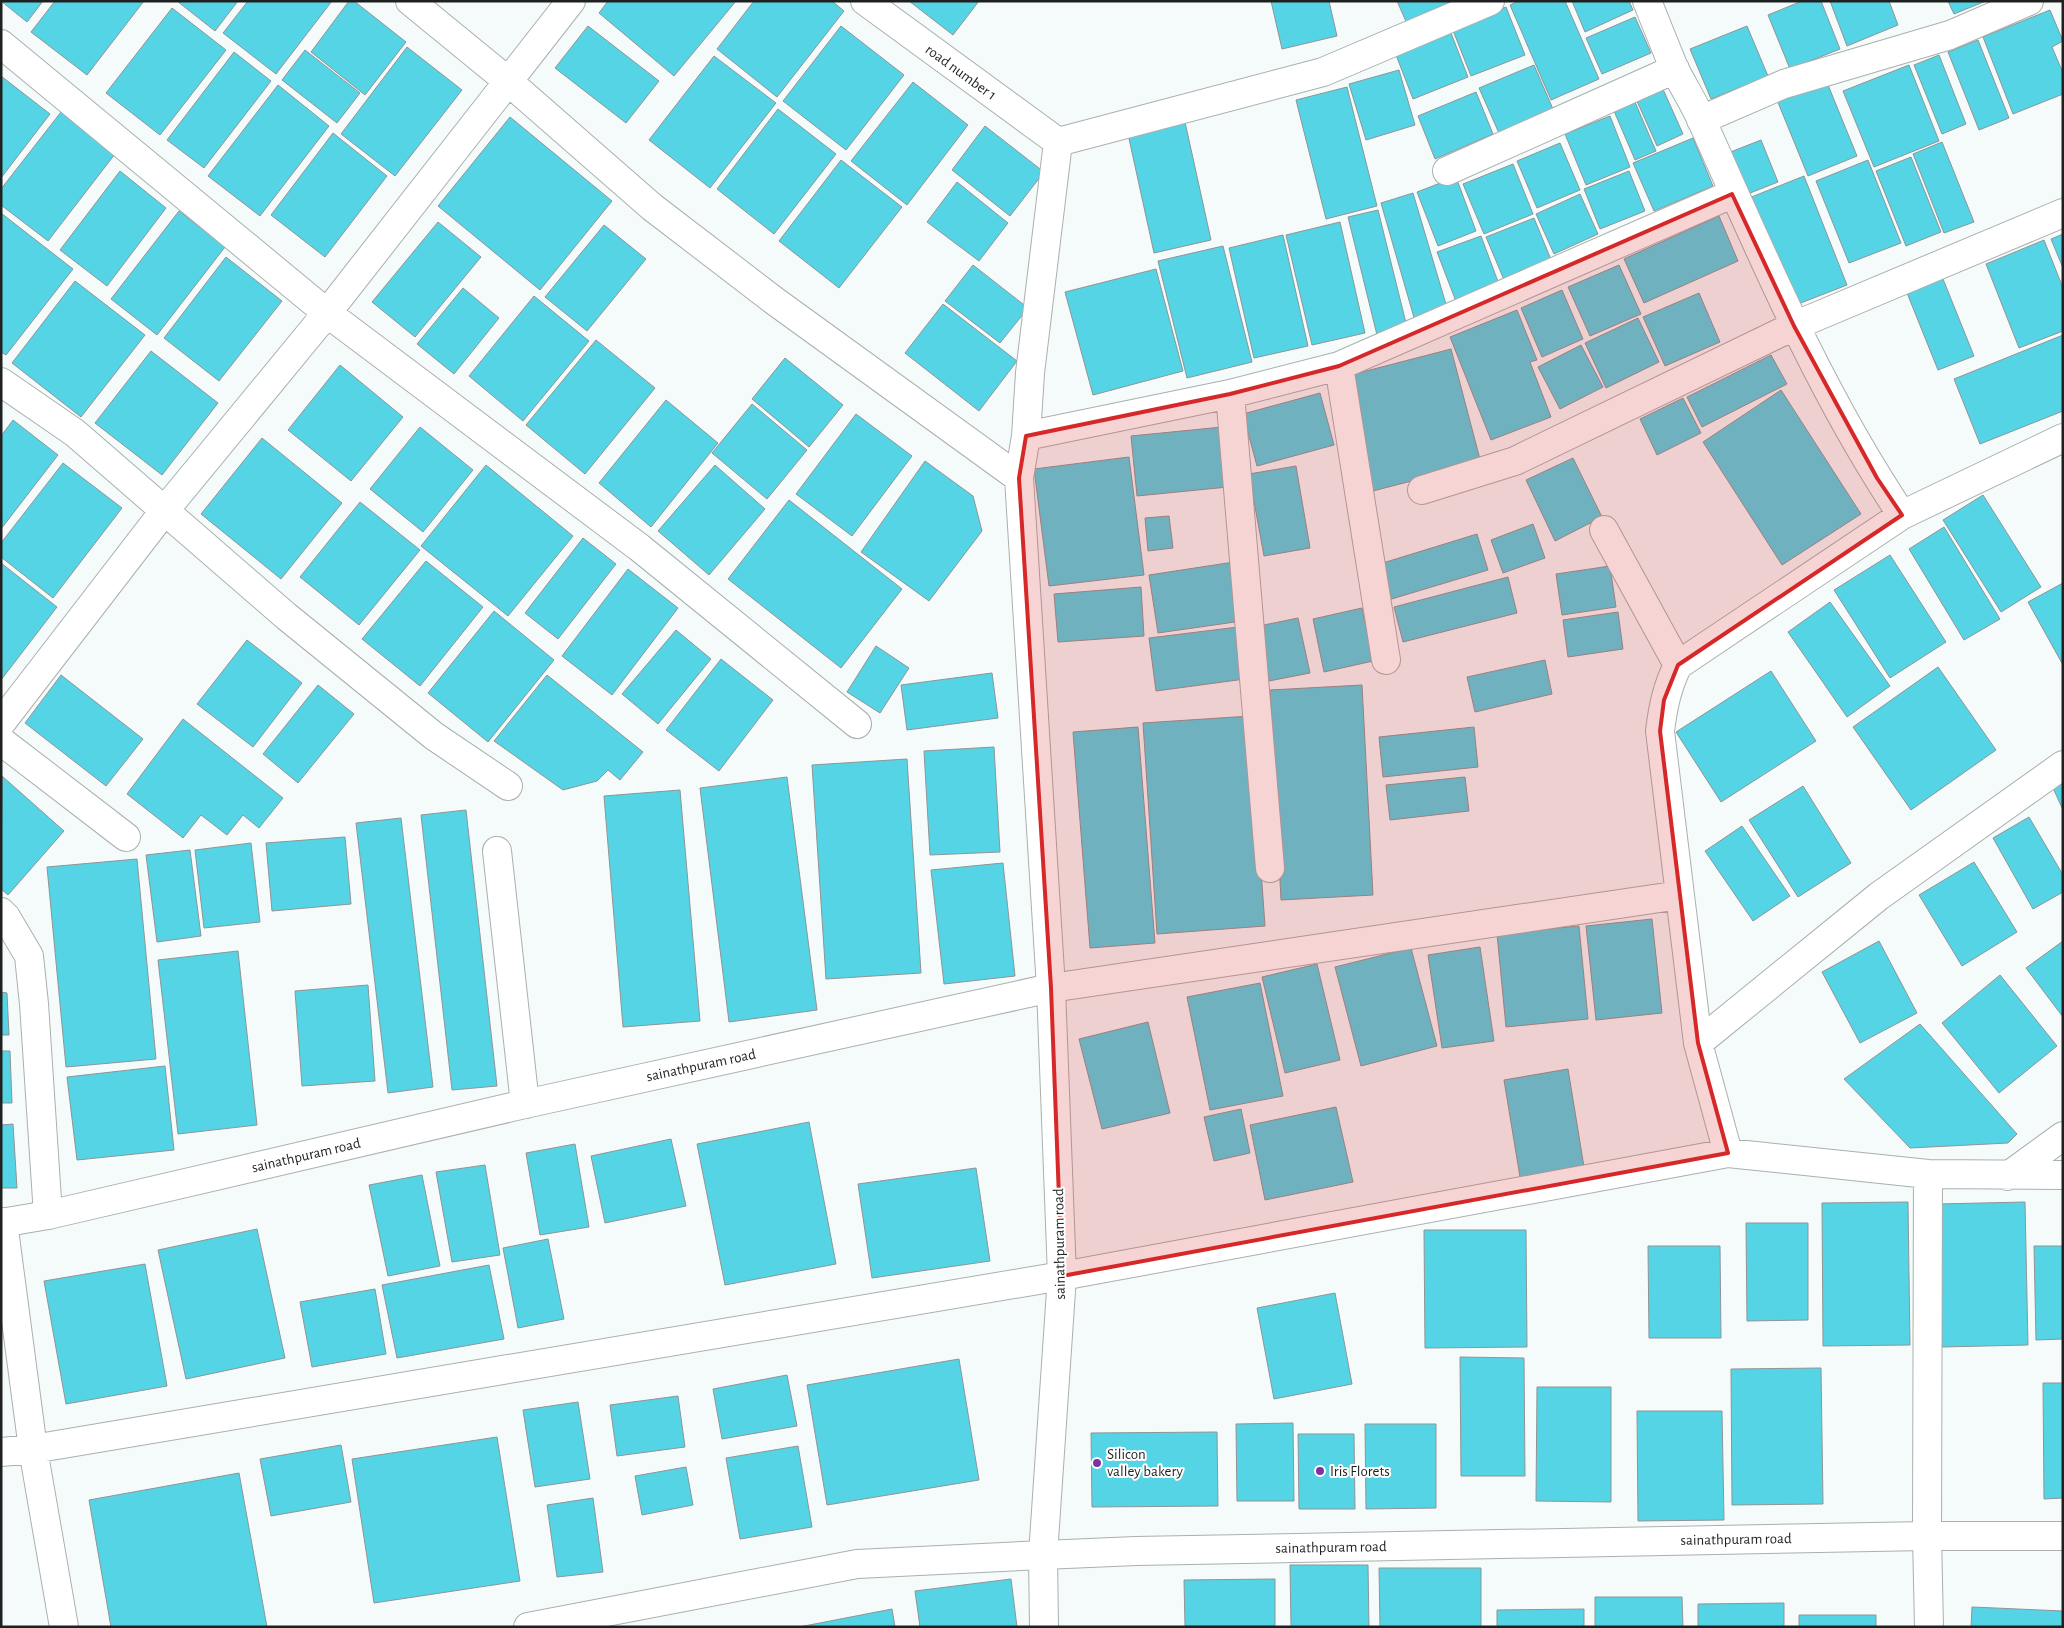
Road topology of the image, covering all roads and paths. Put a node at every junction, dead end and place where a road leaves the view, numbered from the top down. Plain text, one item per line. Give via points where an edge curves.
1 (410, 1) edge
2 (571, 1) edge
3 (865, 1) edge
4 (1490, 1) edge
5 (1647, 1) edge
6 (2028, 1) edge
7 (1, 44) edge
8 (1675, 69) junction
9 (509, 82) junction
10 (1701, 120) junction
11 (1058, 142) junction
12 (1447, 171) dead end
13 (1732, 194) junction
14 (2063, 214) edge
15 (327, 313) junction
16 (1794, 326) junction
17 (1339, 366) junction
18 (1, 382) edge
19 (1230, 394) junction
20 (1026, 436) junction
21 (2063, 438) edge
22 (1019, 478) junction
23 (1422, 490) dead end
24 (164, 510) junction
25 (1902, 515) junction
26 (1604, 530) dead end
27 (1386, 660) dead end
28 (1678, 665) junction
29 (1, 723) edge
30 (857, 724) dead end
31 (1, 741) edge
32 (2063, 764) edge
33 (508, 786) dead end
34 (126, 837) dead end
35 (497, 851) dead end
36 (1270, 868) dead end
37 (1680, 895) junction
38 (1, 912) edge
39 (1051, 988) junction
40 (1698, 1043) junction
41 (525, 1104) junction
42 (2063, 1136) edge
43 (1728, 1153) junction
44 (1928, 1174) junction
45 (2063, 1175) edge
46 (2008, 1176) junction
47 (48, 1215) junction
48 (2, 1222) edge
49 (1062, 1276) junction
50 (34, 1449) junction
51 (1, 1452) edge
52 (1927, 1536) junction
53 (2063, 1536) edge
54 (1043, 1555) junction
55 (64, 1627) edge
56 (528, 1627) edge
57 (1044, 1627) edge
58 (1930, 1627) edge

1 - 9 street
2 - 9 street
3 - 11 street, road number 1
4 - 11 street via 1323,72
5 - 8 street
6 - 10 street via 1950,35 1784,84
7 - 15 street
8 - 10 street
8 - 12 street
9 - 15 street
9 - 22 street via 652,207 776,302
10 - 13 street
11 - 20 street via 1030,373
13 - 16 street
13 - 17 street
14 - 16 street
15 - 24 street
15 - 30 street via 640,548
16 - 23 street via 1515,461
16 - 25 street via 1877,478
17 - 19 street
17 - 27 street
18 - 24 street via 75,433
19 - 20 street
19 - 36 street
20 - 22 street
21 - 25 street
22 - 39 street
24 - 29 street
24 - 33 street via 286,616 434,736
25 - 28 street
26 - 28 street
28 - 37 street via 1664,700 1660,731
31 - 34 street
32 - 40 street via 1879,896
35 - 41 street
37 - 39 street
37 - 40 street
38 - 47 street via 29,956
39 - 41 street, sainathpuram road
39 - 49 street, sainathpuram road
40 - 43 street
41 - 47 street, sainathpuram road
42 - 46 street
43 - 44 street
43 - 49 street
44 - 46 street
44 - 52 street
45 - 46 street
47 - 48 street, sainathpuram road
48 - 50 street
49 - 50 street
49 - 54 street, sainathpuram road
50 - 51 street
50 - 55 street
52 - 53 street, sainathpuram road
52 - 54 street, sainathpuram road via 1136,1550
52 - 58 street
54 - 56 street via 857,1564
54 - 57 street

